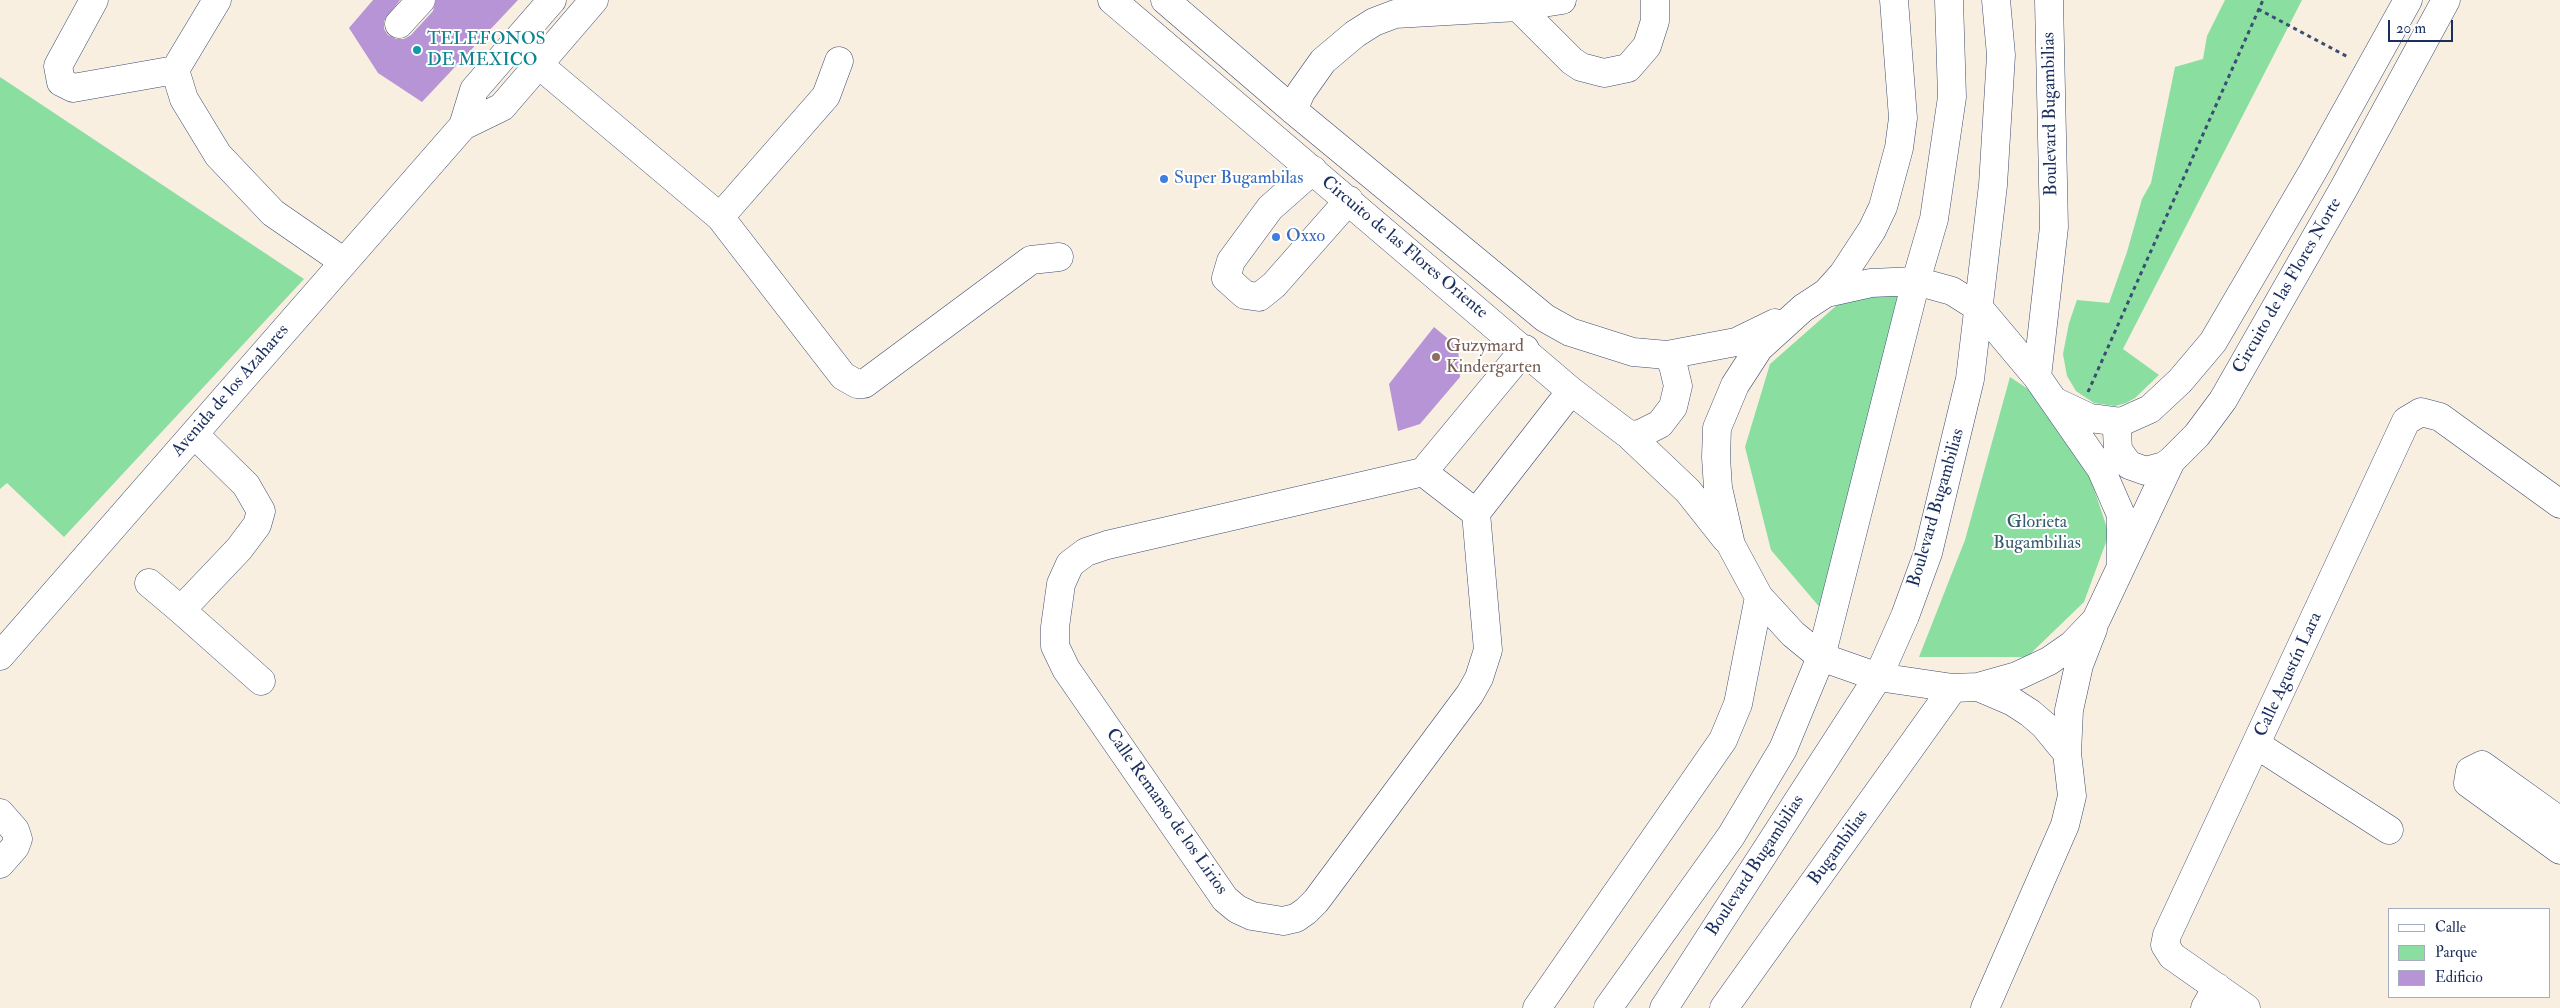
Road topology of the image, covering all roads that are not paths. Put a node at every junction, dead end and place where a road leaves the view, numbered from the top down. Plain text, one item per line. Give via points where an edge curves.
1 (94, 0) edge
2 (217, 0) edge
3 (421, 0) edge
4 (552, 0) edge
5 (594, 0) edge
6 (1112, 0) edge
7 (1165, 0) edge
8 (1562, 0) edge
9 (1655, 0) edge
10 (1894, 0) edge
11 (1949, 0) edge
12 (1996, 0) edge
13 (2048, 0) edge
14 (2408, 0) edge
15 (2446, 0) edge
16 (1518, 7) junction
17 (399, 24) dead end
18 (516, 42) junction
19 (838, 61) dead end
20 (538, 64) junction
21 (175, 70) junction
22 (1293, 110) junction
23 (463, 126) junction
24 (1313, 170) junction
25 (2313, 171) junction
26 (2344, 188) junction
27 (1349, 200) junction
28 (720, 217) junction
29 (1059, 258) dead end
30 (344, 262) junction
31 (1916, 280) junction
32 (1826, 293) junction
33 (1803, 308) junction
34 (1979, 308) junction
35 (1525, 350) junction
36 (1667, 355) junction
37 (2037, 377) junction
38 (1571, 391) junction
39 (2052, 400) junction
40 (2121, 422) junction
41 (194, 434) junction
42 (1629, 436) junction
43 (2171, 461) junction
44 (1423, 472) junction
45 (2560, 504) edge
46 (1476, 513) junction
47 (1731, 546) junction
48 (2121, 565) junction
49 (149, 583) dead end
50 (1760, 596) junction
51 (181, 610) junction
52 (2096, 620) junction
53 (0, 656) edge
54 (1822, 657) junction
55 (1878, 677) junction
56 (261, 682) dead end
57 (1966, 687) junction
58 (2257, 745) junction
59 (2067, 753) junction
60 (0, 813) edge
61 (2389, 830) dead end
62 (0, 864) edge
63 (2211, 998) edge
64 (1537, 1008) edge
65 (1608, 1008) edge
66 (1664, 1008) edge
67 (1724, 1008) edge
68 (1985, 1008) edge
69 (2246, 1008) edge

1 - 21 street via 58,66 61,82 73,88
2 - 21 street
3 - 17 street
4 - 18 street, Avenida de los Azahares
5 - 20 street, Avenida de los Azahares
6 - 24 street, Circuito de las Flores Oriente
7 - 22 street, Circuito de las Flores Oriente
8 - 16 street
9 - 16 street via 1652,33 1638,58 1628,68 1604,73 1581,68
10 - 32 street via 1903,118 1896,163 1883,207 1872,230 1843,274
11 - 31 street, Boulevard Bugambilias via 1952,51 1950,115 1934,218
12 - 34 street, Boulevard Bugambilias via 2002,55 1993,185
13 - 37 street, Boulevard Bugambilias via 2054,227
14 - 25 street, Circuito de las Flores Norte
15 - 26 street, Circuito de las Flores Norte
16 - 22 street via 1395,14 1374,22 1323,61 1301,92
18 - 20 street
18 - 23 street, Avenida de los Azahares via 474,90
19 - 28 street via 826,96
20 - 23 street, Avenida de los Azahares via 502,107
20 - 28 street
21 - 30 street via 184,99 218,156 273,213
22 - 36 street, Circuito de las Flores Oriente via 1545,318 1570,332 1633,352
23 - 30 street, Avenida de los Azahares
24 - 27 street, Circuito de las Flores Oriente
24 - 27 street via 1270,208 1231,261 1226,278 1245,295 1259,297 1274,286
25 - 26 street
25 - 40 street, Circuito de las Flores Norte via 2213,342 2180,381 2150,409
26 - 43 street, Circuito de las Flores Norte via 2223,400 2197,435
27 - 35 street, Circuito de las Flores Oriente
28 - 29 street via 843,376 857,384 864,384 1031,260
30 - 41 street, Avenida de los Azahares
31 - 32 street via 1871,283
31 - 34 street via 1952,291
31 - 54 street, Boulevard Bugambilias
32 - 33 street
33 - 36 street, Circuito de las Flores Oriente via 1736,342
33 - 47 street via 1759,348 1735,384 1718,428 1718,488
34 - 37 street
34 - 55 street, Boulevard Bugambilias via 1970,379 1928,553
35 - 38 street, Circuito de las Flores Oriente
35 - 44 street
36 - 42 street via 1677,380 1673,407 1660,424
37 - 39 street
38 - 42 street, Circuito de las Flores Oriente
38 - 46 street
39 - 40 street via 2090,418
39 - 48 street via 2102,469 2121,515
40 - 43 street via 2117,431 2118,450 2129,465 2146,471
41 - 51 street via 246,484 261,511 257,525 240,549
41 - 53 street, Avenida de los Azahares
42 - 47 street, Circuito de las Flores Oriente via 1688,491
43 - 48 street, Circuito de las Flores Norte
44 - 46 street
44 - 46 street, Calle Remanso de los Lirios via 1107,545 1086,552 1070,564 1061,584 1056,605 1055,646 1066,669 1224,899 1238,909 1252,916 1283,921 1306,911 1470,694 1488,650
45 - 58 street, Calle Agustín Lara via 2440,417 2421,412 2406,422
47 - 50 street
48 - 52 street, Circuito de las Flores Norte
49 - 51 street
50 - 54 street via 1793,634
50 - 64 street via 1738,704 1723,740
51 - 56 street
52 - 57 street via 2072,645 2049,661 2018,676
52 - 59 street, Circuito de las Flores Norte via 2072,688
54 - 55 street
54 - 65 street, Boulevard Bugambilias via 1783,748 1732,836
55 - 57 street
55 - 66 street, Boulevard Bugambilias
57 - 59 street via 2013,702 2030,713 2044,724
57 - 67 street, Bugambilias
58 - 61 street
58 - 63 street, Calle Agustín Lara via 2165,945
59 - 68 street, Circuito de las Flores Norte via 2072,796 2065,825
60 - 62 street via 15,830 18,839
63 - 69 street

